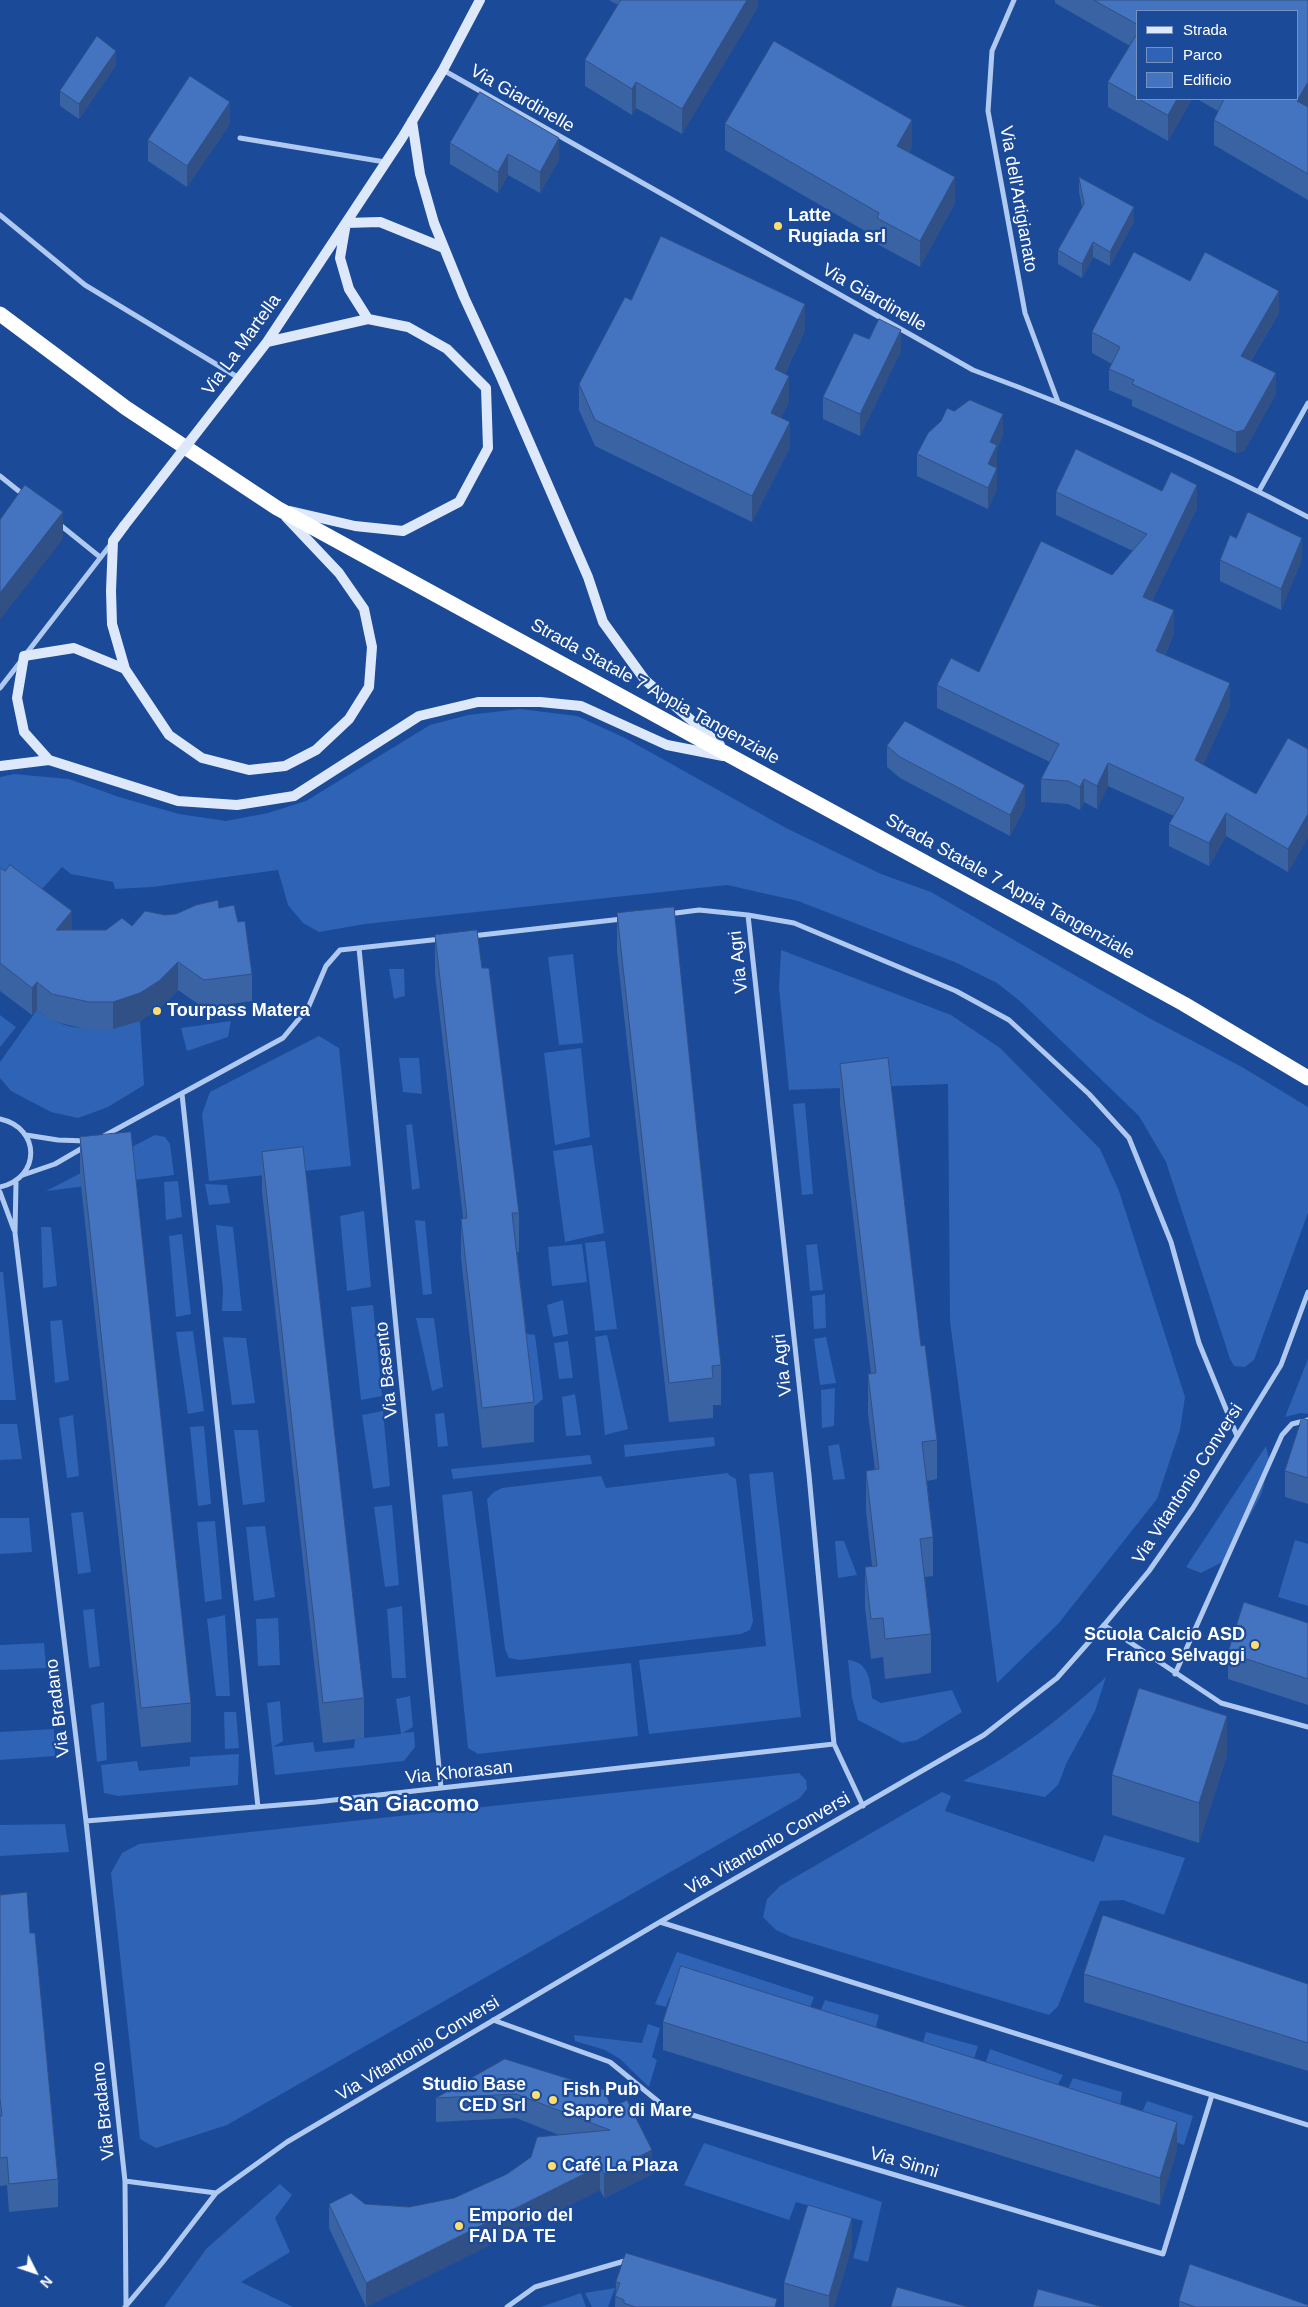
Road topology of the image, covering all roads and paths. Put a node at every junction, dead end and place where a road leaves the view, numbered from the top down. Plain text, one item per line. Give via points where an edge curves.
1 (480, 0) edge
2 (1014, 0) edge
3 (443, 70) junction
4 (412, 121) junction
5 (240, 138) dead end
6 (386, 162) junction
7 (0, 215) edge
8 (346, 223) junction
9 (444, 248) junction
10 (0, 314) edge
11 (368, 318) junction
12 (267, 342) junction
13 (239, 378) junction
14 (1058, 402) junction
15 (1308, 403) edge
16 (0, 476) edge
17 (1259, 491) junction
18 (29, 499) edge
19 (277, 508) junction
20 (50, 517) edge
21 (1308, 517) edge
22 (113, 541) junction
23 (100, 557) junction
24 (24, 656) junction
25 (125, 669) junction
26 (0, 688) edge
27 (736, 758) junction
28 (50, 760) junction
29 (0, 766) edge
30 (660, 915) edge
31 (748, 915) junction
32 (631, 918) edge
33 (466, 936) edge
34 (446, 939) edge
35 (359, 948) junction
36 (1308, 1078) edge
37 (182, 1094) junction
38 (0, 1119) edge
39 (26, 1135) junction
40 (94, 1142) junction
41 (23, 1176) junction
42 (16, 1182) junction
43 (0, 1187) edge
44 (0, 1192) edge
45 (15, 1233) junction
46 (1308, 1292) edge
47 (1308, 1420) edge
48 (1237, 1436) junction
49 (1104, 1626) junction
50 (1175, 1674) junction
51 (1308, 1727) edge
52 (834, 1744) junction
53 (442, 1788) junction
54 (863, 1806) junction
55 (258, 1807) junction
56 (86, 1821) junction
57 (660, 1922) junction
58 (492, 2020) junction
59 (1212, 2095) junction
60 (1308, 2125) edge
61 (125, 2181) junction
62 (216, 2193) junction
63 (636, 2258) edge
64 (126, 2306) edge
65 (506, 2307) edge

1 - 3 street, Via La Martella
2 - 14 street, Via dell'Artigianato via 992,51 988,111 1025,313
3 - 4 street, Via La Martella
3 - 14 street, Via Giardinelle via 972,370
4 - 6 street, Via La Martella
4 - 9 street via 420,174
5 - 6 street
6 - 8 street, Via La Martella
7 - 13 street via 85,284
8 - 9 street via 380,222
8 - 11 street via 340,258 349,289
8 - 12 street, Via La Martella
9 - 27 street via 588,577 603,622 645,680
10 - 19 highway, Strada Statale 7 Appia Tangenziale via 126,408
11 - 12 street
11 - 19 street via 408,327 447,349 486,388 488,448 460,502 403,531 355,526
12 - 13 street, Via La Martella
13 - 22 street, Via La Martella, bridge
14 - 17 street, Via Giardinelle
15 - 17 street
16 - 18 street
17 - 21 street, Via Giardinelle
19 - 25 street via 339,572 364,609 372,647 369,687 349,719 316,750 285,766 249,770 202,758 170,735
19 - 27 highway, Strada Statale 7 Appia Tangenziale
20 - 23 street
22 - 23 street, Via La Martella
22 - 25 street via 112,624
23 - 24 street, Via La Martella
24 - 25 street via 74,648
24 - 26 street, Via La Martella
24 - 28 street via 16,698 24,732
27 - 28 street via 667,745 581,706 478,702 419,716 294,796 237,805 178,802
27 - 36 highway, Strada Statale 7 Appia Tangenziale via 1184,1004
28 - 29 street
30 - 31 street via 699,910
31 - 48 street via 794,923 956,991 1009,1020 1089,1094 1129,1138 1171,1242 1199,1343
31 - 52 street, Via Agri via 809,1475
32 - 33 street
34 - 35 street
35 - 37 street via 340,950 326,966 308,1008 283,1038
35 - 53 street, Via Basento
37 - 40 street
37 - 55 street
38 - 39 street via 19,1126
39 - 40 street
39 - 41 street via 31,1156
40 - 41 street via 55,1164
41 - 42 street
42 - 43 street
42 - 45 street, Via Bradano
44 - 45 street, Via Bradano
45 - 56 street, Via Bradano
46 - 48 street, Via Vitantonio Conversi via 1281,1365
47 - 50 street via 1292,1424 1282,1435
48 - 49 street, Via Vitantonio Conversi via 1149,1571
49 - 50 street
49 - 54 street, Via Vitantonio Conversi via 1056,1678 984,1735
50 - 51 street via 1221,1703
52 - 53 street, Via Khorasan
52 - 54 street, Via Agri
53 - 55 street, Via Khorasan
54 - 57 street, Via Vitantonio Conversi
55 - 56 street, Via Khorasan
56 - 61 street, Via Bradano
57 - 58 street, Via Vitantonio Conversi
57 - 59 street
58 - 59 street, Via Sinni via 610,2062 665,2107 1163,2254
58 - 62 street, Via Vitantonio Conversi via 287,2142
59 - 60 street
61 - 62 street
61 - 64 street, Via Bradano
62 - 64 street, Via Vitantonio Conversi
63 - 65 street via 535,2287

